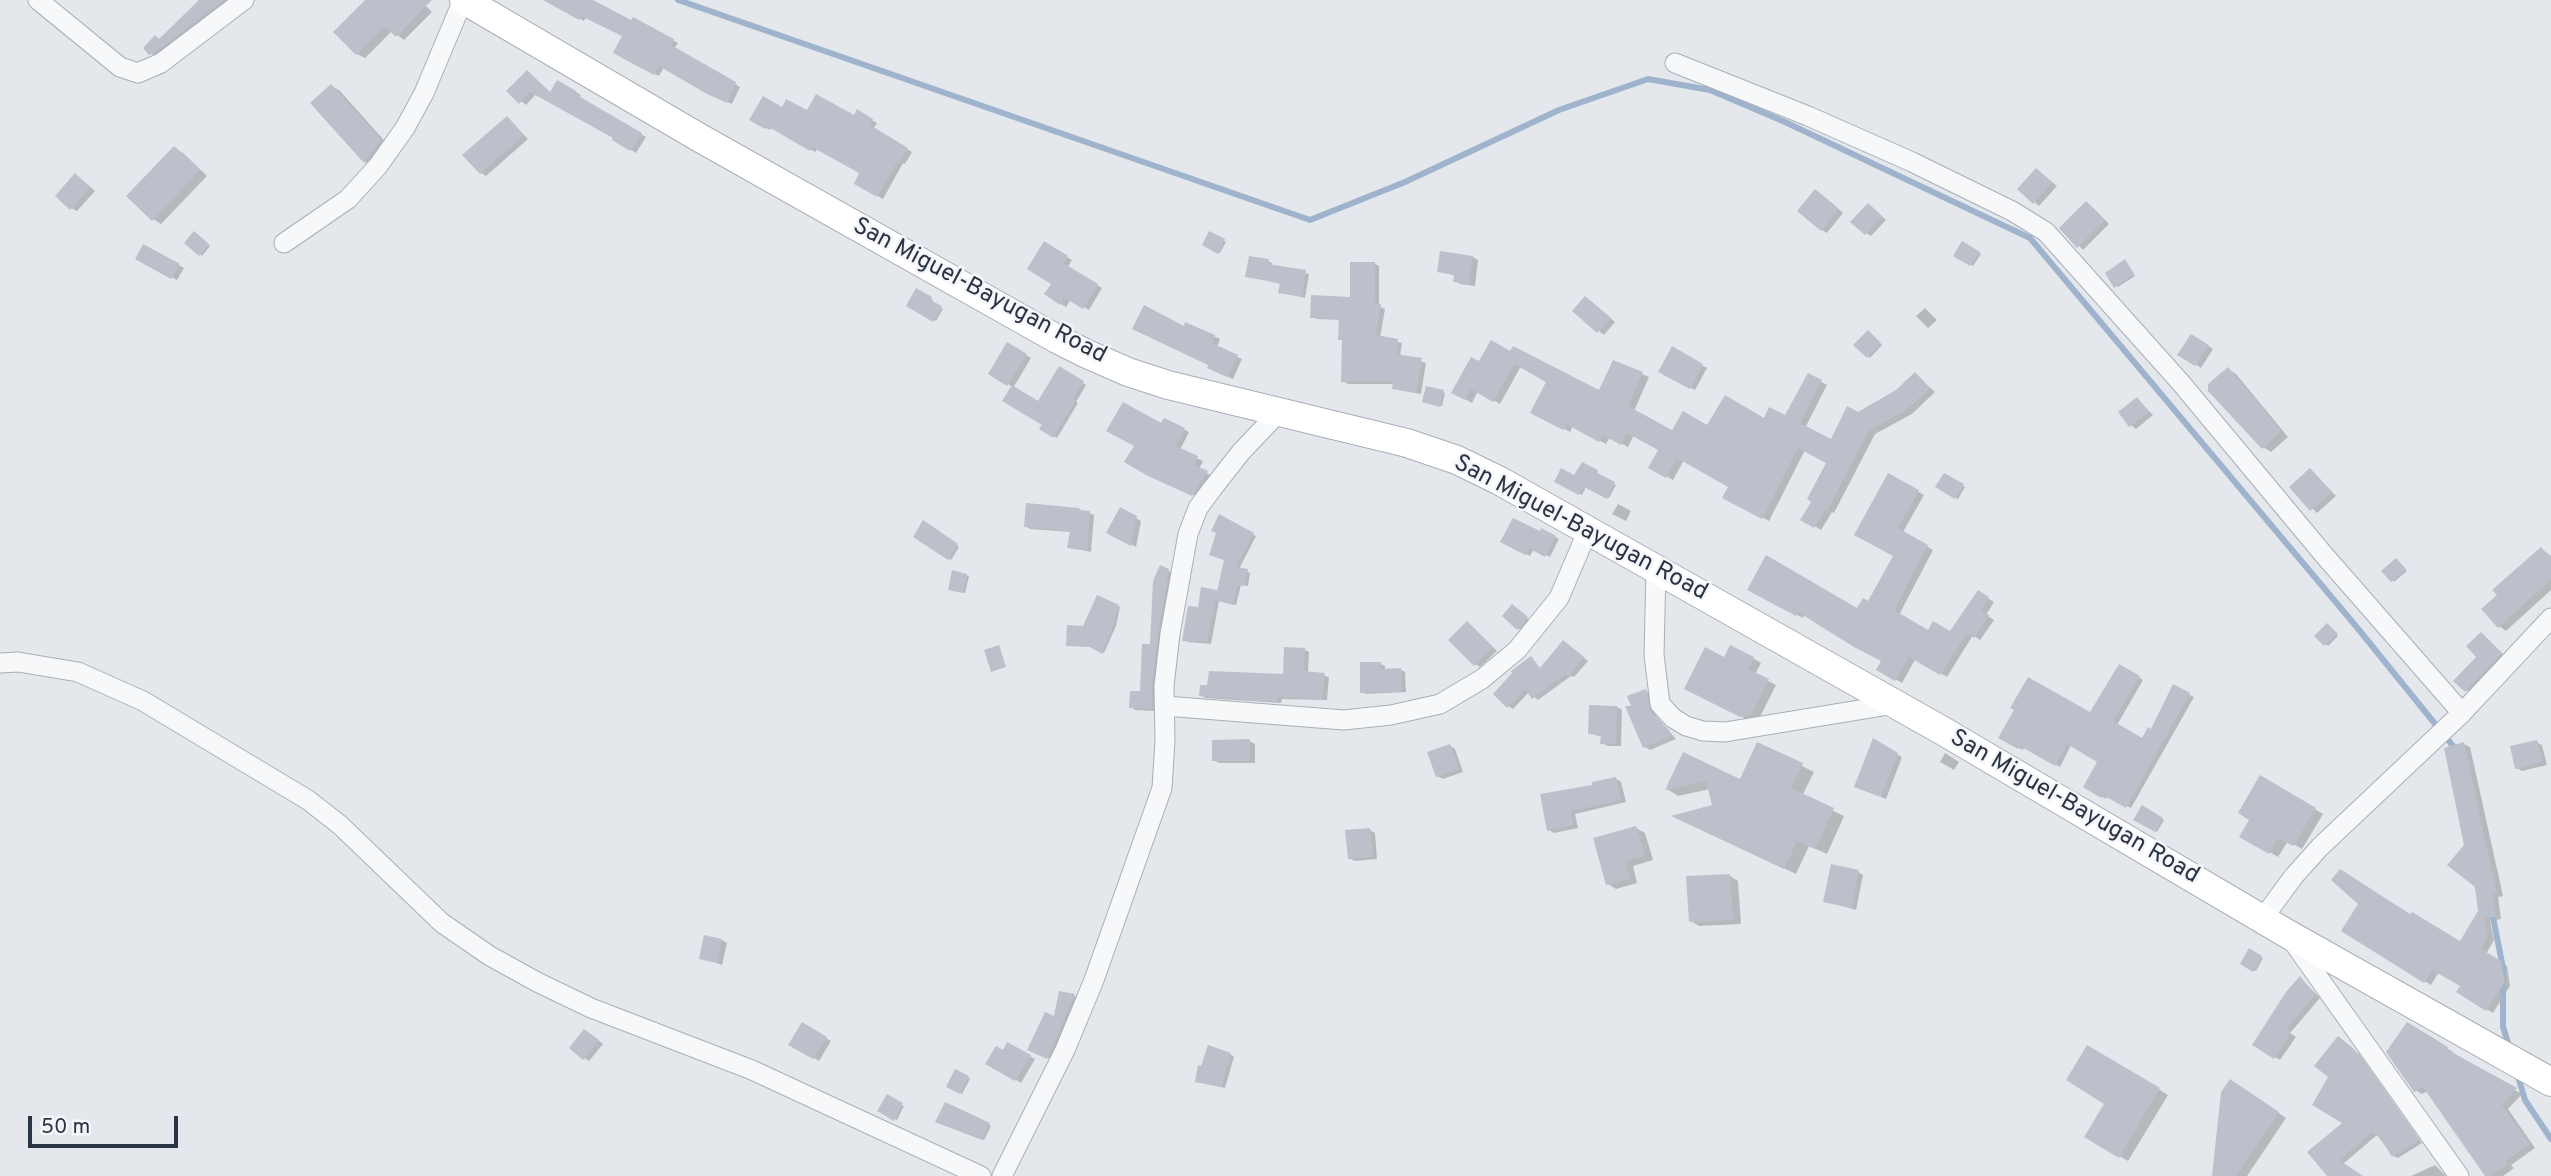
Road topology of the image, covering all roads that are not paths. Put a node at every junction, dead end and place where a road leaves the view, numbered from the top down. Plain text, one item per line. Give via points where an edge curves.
1 (38, 0) edge
2 (244, 0) edge
3 (463, 0) edge
4 (1675, 63) dead end
5 (284, 243) dead end
6 (1279, 412) junction
7 (1588, 530) junction
8 (1657, 569) junction
9 (2551, 618) edge
10 (0, 663) edge
11 (1895, 704) junction
12 (1165, 706) junction
13 (2462, 713) junction
14 (2274, 925) junction
15 (2536, 1073) edge
16 (2551, 1099) edge
17 (981, 1176) edge
18 (1002, 1176) edge
19 (2459, 1176) edge

1 - 2 street via 120,66 138,73 161,63
3 - 5 street via 424,93 379,166 348,199
3 - 6 main road, San Miguel-Bayugan Road via 1057,340 1128,372
4 - 13 street via 1912,162 2046,232
6 - 7 main road, San Miguel-Bayugan Road via 1457,460
6 - 12 street via 1198,508 1188,534 1170,635
7 - 8 main road, San Miguel-Bayugan Road
7 - 12 street via 1559,598 1517,650 1482,679 1440,704 1345,720
8 - 11 main road, San Miguel-Bayugan Road
8 - 11 street via 1654,655 1660,704 1686,726 1725,732
9 - 13 street
10 - 17 street via 78,672 143,701 309,800 442,923 490,957 537,982 591,1008 752,1070
11 - 14 main road, San Miguel-Bayugan Road
12 - 18 street via 1162,788 1152,820 1065,1050
13 - 14 street via 2294,876
14 - 15 main road, San Miguel-Bayugan Road
14 - 19 street
15 - 16 main road

